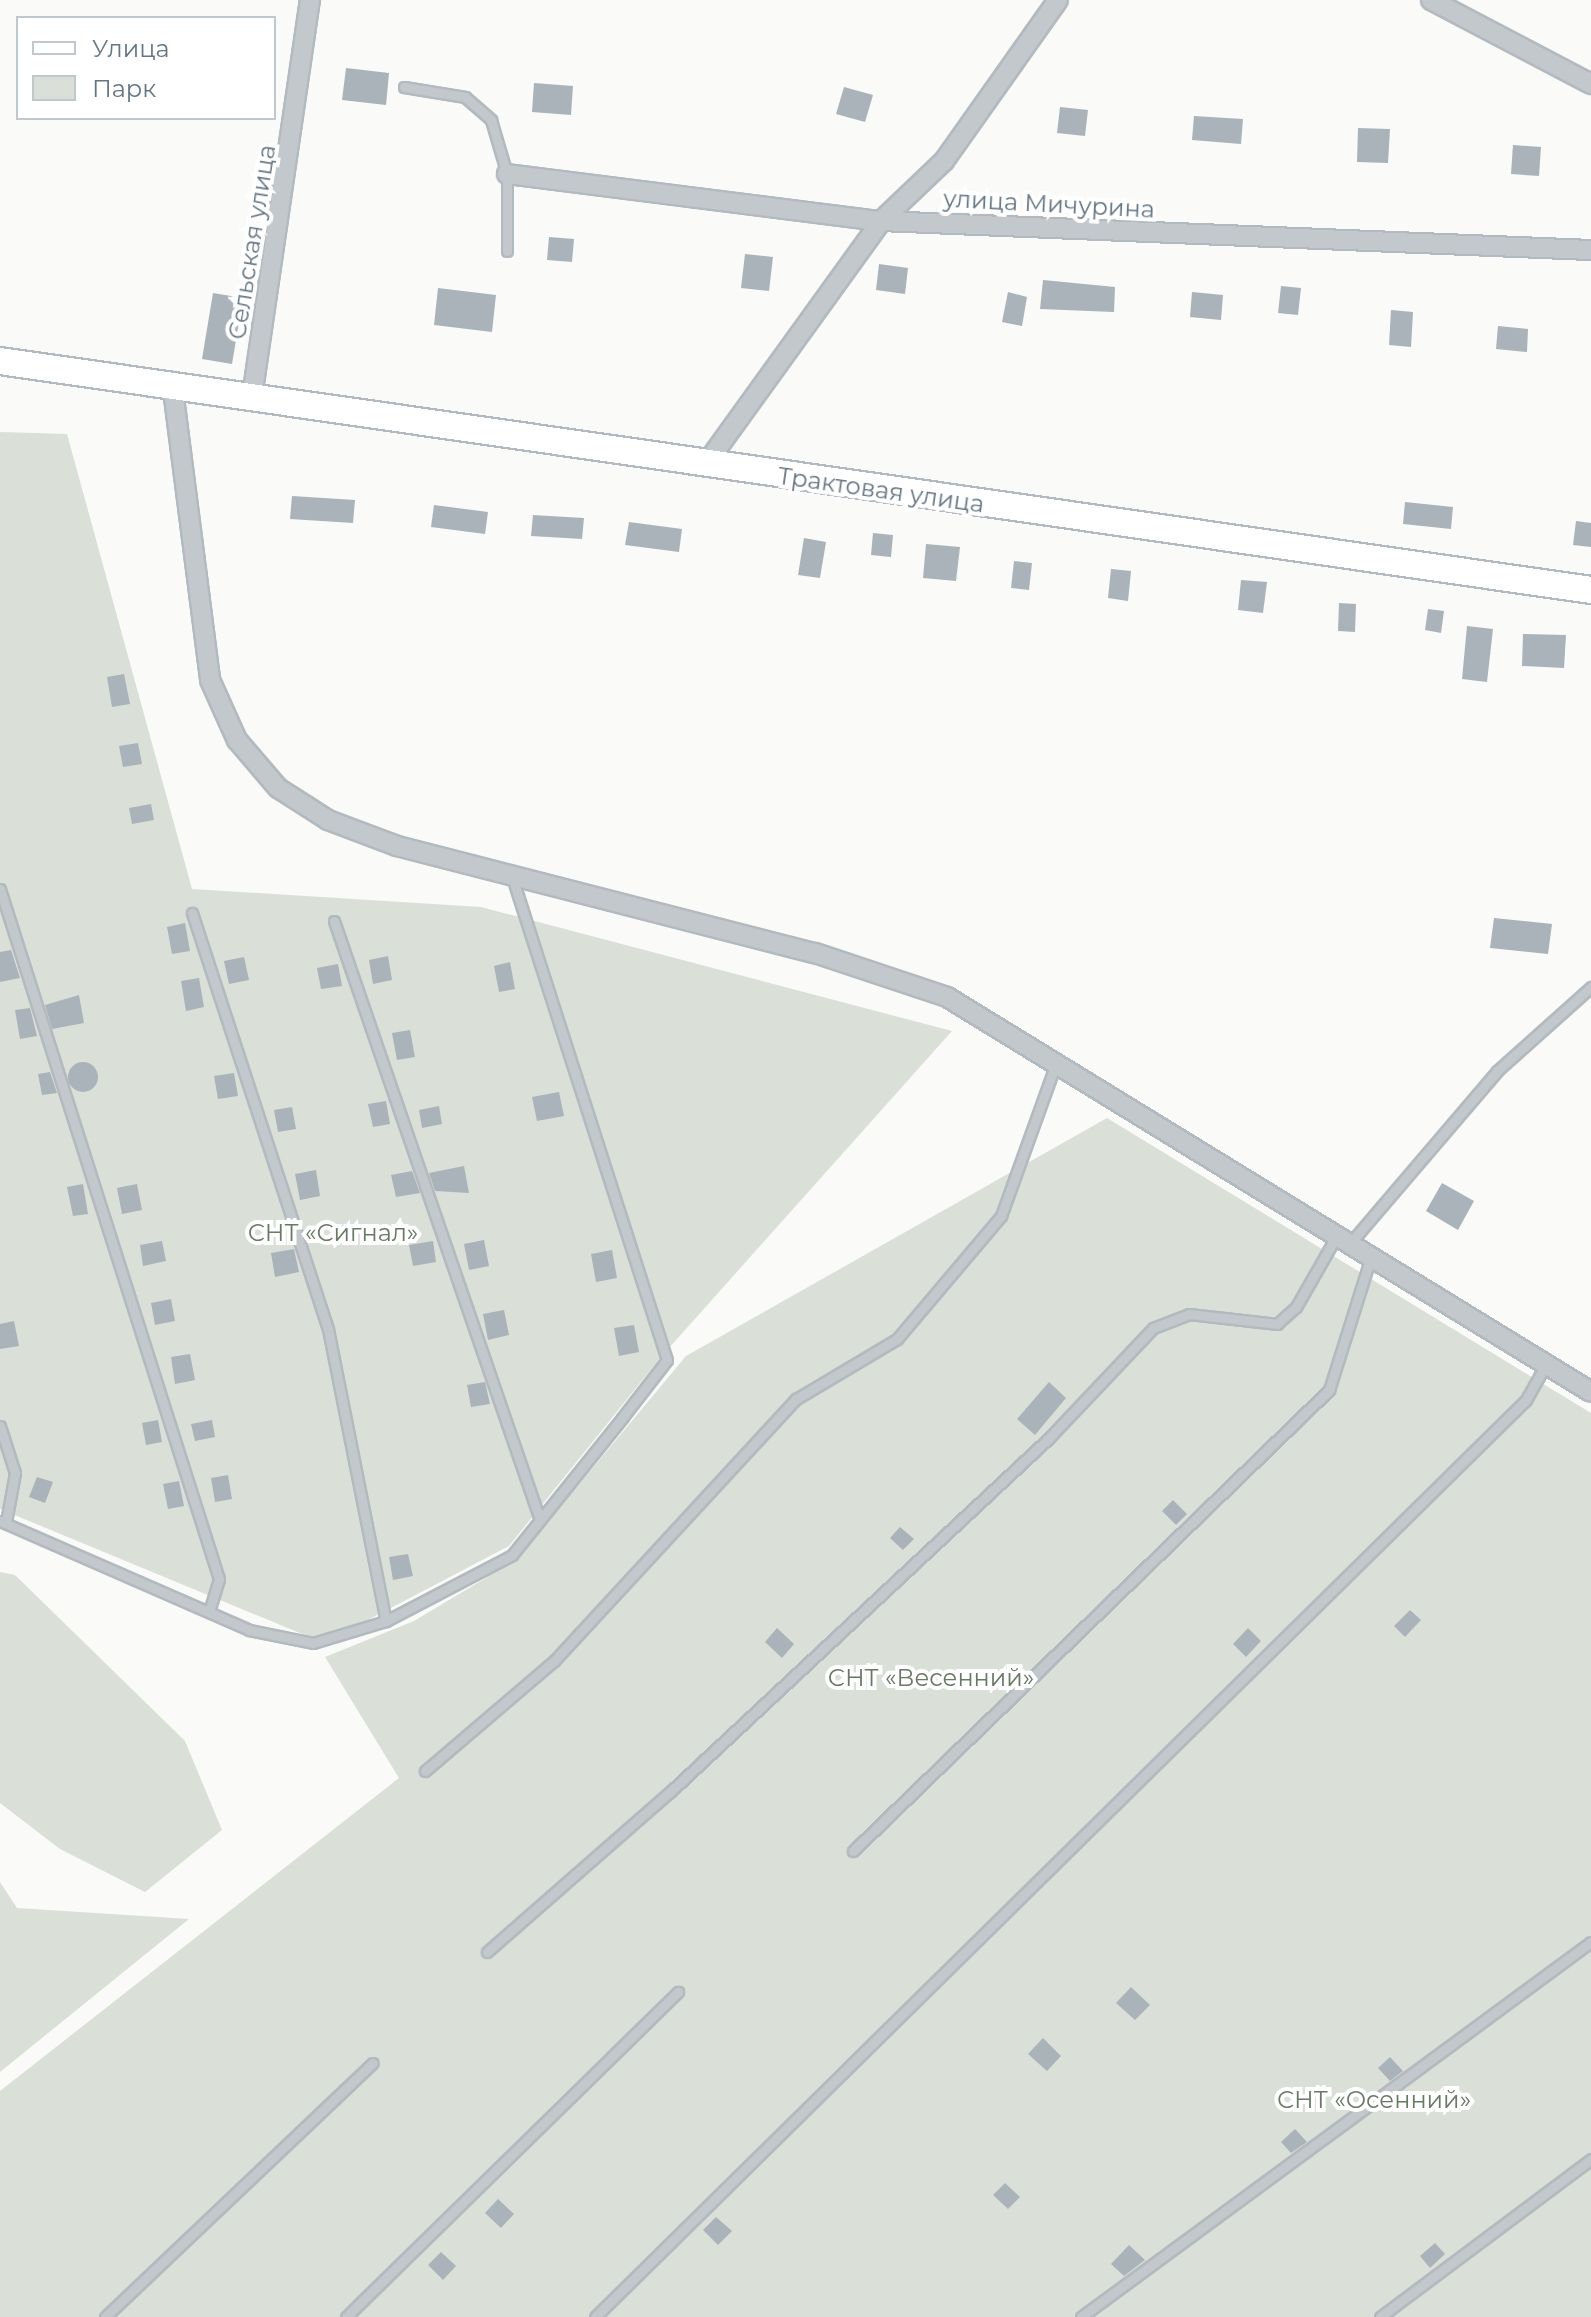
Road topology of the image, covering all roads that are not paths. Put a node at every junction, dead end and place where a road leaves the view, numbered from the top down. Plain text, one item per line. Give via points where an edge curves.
1 (310, 0) edge
2 (1058, 0) edge
3 (1431, 0) edge
4 (1591, 84) edge
5 (404, 87) dead end
6 (507, 174) junction
7 (881, 221) junction
8 (1591, 250) edge
9 (507, 251) dead end
10 (0, 361) edge
11 (172, 382) junction
12 (252, 397) junction
13 (706, 464) junction
14 (1591, 590) edge
15 (512, 877) junction
16 (0, 889) edge
17 (192, 913) dead end
18 (334, 921) dead end
19 (1591, 987) edge
20 (1056, 1063) junction
21 (1345, 1237) junction
22 (1372, 1253) junction
23 (1546, 1364) junction
24 (1591, 1392) edge
25 (0, 1426) edge
26 (540, 1520) junction
27 (3, 1521) edge
28 (209, 1611) junction
29 (386, 1621) junction
30 (425, 1771) dead end
31 (853, 1851) dead end
32 (1591, 1942) edge
33 (487, 1952) dead end
34 (678, 1992) dead end
35 (373, 2063) dead end
36 (1591, 2159) edge
37 (105, 2317) edge
38 (346, 2317) edge
39 (595, 2317) edge
40 (1081, 2317) edge
41 (1380, 2317) edge

1 - 12 street, Сельская улица
2 - 7 street via 944,161
3 - 4 street
5 - 6 lane via 465,97 491,120
6 - 7 street, улица Мичурина
6 - 9 lane
7 - 8 street, улица Мичурина
7 - 13 street
10 - 11 main road, Трактовая улица
11 - 12 main road, Трактовая улица
11 - 15 street via 210,680 237,740 278,788 328,820
12 - 13 main road, Трактовая улица
13 - 14 main road, Трактовая улица
15 - 20 street via 815,953 947,997
15 - 26 lane via 667,1360
16 - 28 lane via 219,1579
17 - 29 lane via 328,1329
18 - 26 lane
19 - 21 lane via 1497,1071
20 - 21 street
20 - 30 lane via 1001,1216 897,1339 796,1399 554,1661
21 - 22 street
21 - 33 lane via 1296,1307 1277,1324 1189,1314 1153,1328 1049,1438 670,1792
22 - 23 street
22 - 31 lane via 1329,1390
23 - 24 street
23 - 39 lane via 1526,1400
25 - 27 lane via 15,1473
26 - 29 lane via 512,1555
27 - 28 lane
28 - 29 lane via 274,1640 313,1643
32 - 40 lane
34 - 38 lane
35 - 37 lane
36 - 41 lane

